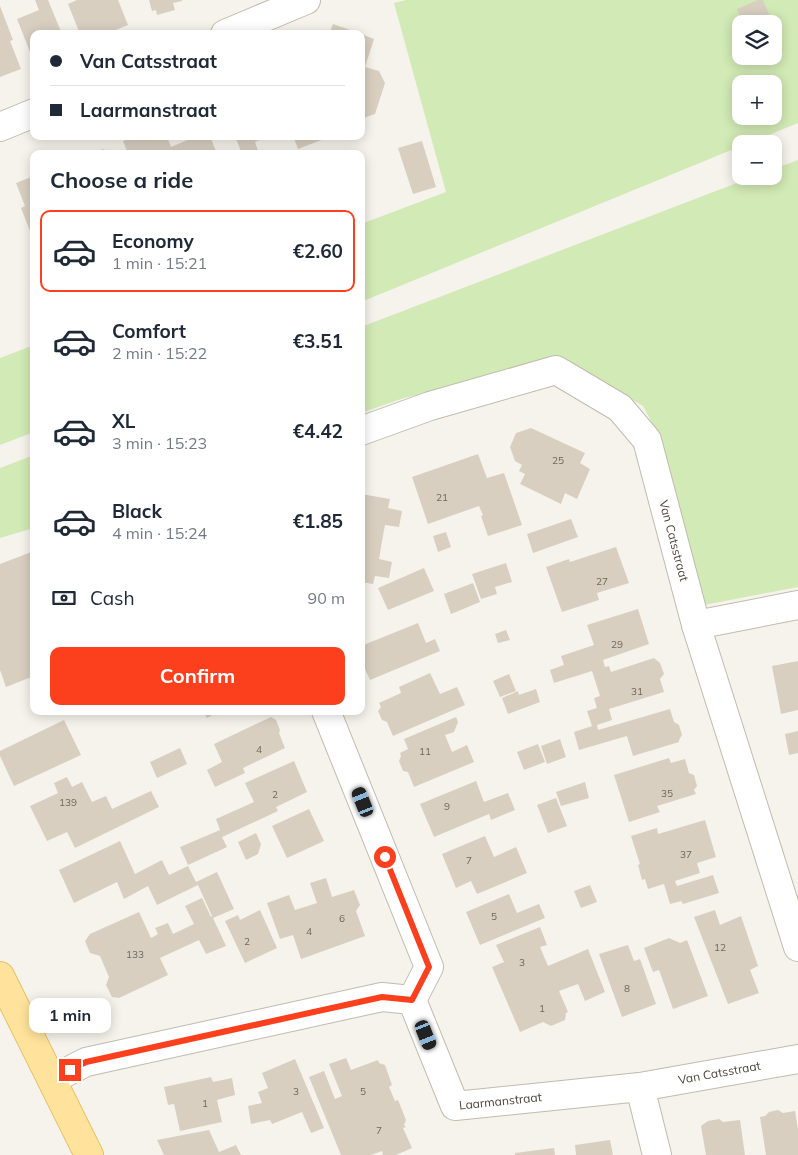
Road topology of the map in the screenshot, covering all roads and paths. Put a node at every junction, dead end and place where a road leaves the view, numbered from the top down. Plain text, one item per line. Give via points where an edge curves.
1 (306, 0) edge
2 (235, 30) edge
3 (30, 115) edge
4 (0, 127) edge
5 (365, 430) edge
6 (798, 604) edge
7 (696, 626) junction
8 (328, 715) edge
9 (798, 947) edge
10 (0, 976) edge
11 (412, 1000) junction
12 (798, 1059) edge
13 (53, 1079) junction
14 (640, 1087) junction
15 (89, 1155) edge
16 (657, 1155) edge

1 - 2 street
3 - 4 street
5 - 7 street, Van Catsstraat via 430,406 556,370 620,408 647,440
6 - 7 street
7 - 9 street, Van Catsstraat
8 - 11 street via 429,967
10 - 13 main road
11 - 13 street via 382,997 86,1062
11 - 14 street, Laarmanstraat via 455,1106
12 - 14 street, Van Catsstraat
13 - 15 main road
14 - 16 street

